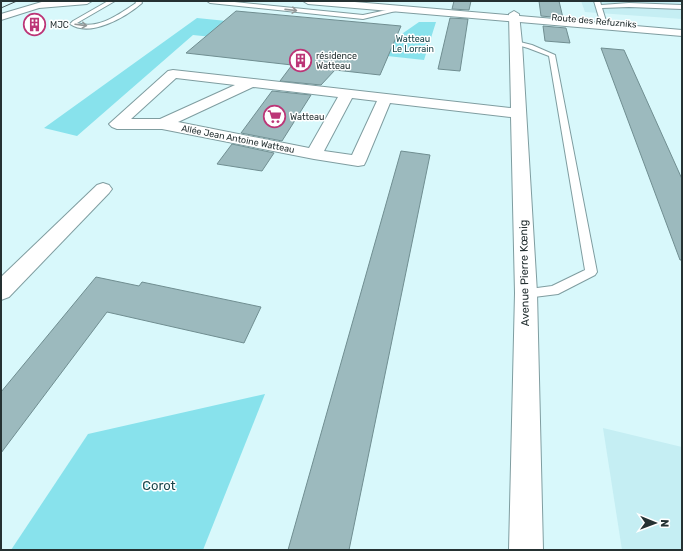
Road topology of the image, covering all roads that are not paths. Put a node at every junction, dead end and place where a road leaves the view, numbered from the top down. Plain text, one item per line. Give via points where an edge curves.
1 (32, 1) edge
2 (88, 1) edge
3 (112, 1) edge
4 (138, 1) edge
5 (210, 1) edge
6 (308, 1) edge
7 (358, 1) edge
8 (53, 2) edge
9 (598, 4) edge
10 (682, 7) edge
11 (401, 9) junction
12 (509, 14) junction
13 (3, 16) edge
14 (603, 22) junction
15 (682, 28) edge
16 (682, 33) edge
17 (516, 43) junction
18 (251, 83) junction
19 (347, 94) junction
20 (386, 98) junction
21 (518, 112) junction
22 (162, 124) junction
23 (314, 154) junction
24 (103, 189) dead end
25 (1, 291) edge
26 (526, 293) junction
27 (526, 550) edge

1 - 13 street
2 - 8 street
3 -> 4 lane via 73,24 102,25 139,3
5 -> 11 lane via 363,17
6 - 11 street
7 - 12 street
8 - 13 street
9 - 10 lane
9 - 14 lane
11 - 12 street
12 - 14 street, Route des Refuzniks
12 - 16 street, Route des Refuzniks
12 - 17 street, Avenue Pierre Kœnig
14 - 15 street, Route des Refuzniks
17 - 21 street, Avenue Pierre Kœnig
17 - 26 lane via 552,55 590,272 554,291
18 - 19 street, Allée Jean Antoine Watteau
18 - 22 street, Allée Jean Antoine Watteau
18 - 22 street, Allée Jean Antoine Watteau via 173,74 117,124
19 - 20 street, Allée Jean Antoine Watteau
19 - 23 street
20 - 21 street, Allée Jean Antoine Watteau
20 - 23 street, Allée Jean Antoine Watteau via 358,161
21 - 26 street, Avenue Pierre Kœnig
22 - 23 street, Allée Jean Antoine Watteau
24 - 25 street
26 - 27 street, Avenue Pierre Kœnig

